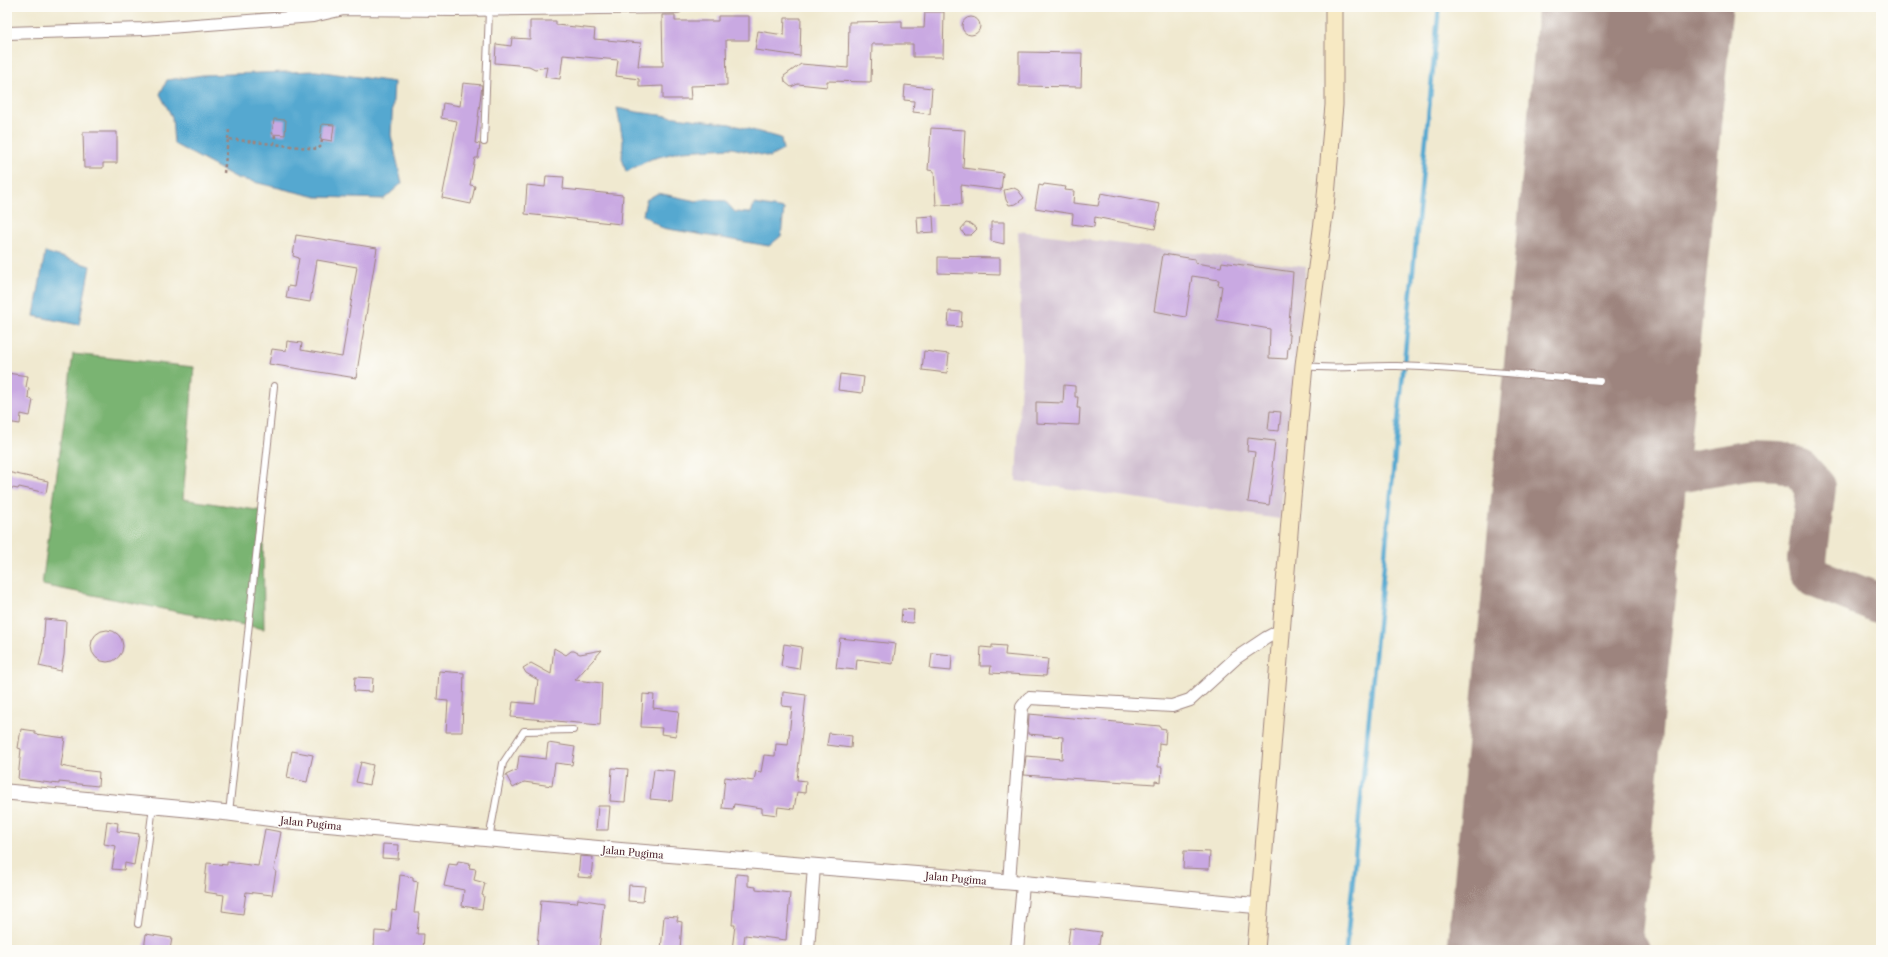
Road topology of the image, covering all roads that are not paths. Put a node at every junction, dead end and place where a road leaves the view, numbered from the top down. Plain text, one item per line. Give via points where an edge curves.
1 (677, 7) edge
2 (1334, 7) edge
3 (344, 8) edge
4 (586, 8) edge
5 (490, 10) junction
6 (7, 33) edge
7 (484, 142) dead end
8 (1304, 365) junction
9 (1600, 381) dead end
10 (274, 386) dead end
11 (1281, 630) junction
12 (573, 730) dead end
13 (7, 792) edge
14 (153, 806) junction
15 (229, 813) junction
16 (489, 839) junction
17 (814, 866) junction
18 (1016, 884) junction
19 (1260, 906) junction
20 (138, 924) dead end
21 (808, 950) edge
22 (1017, 950) edge
23 (1256, 950) edge

1 - 4 street
2 - 8 main road via 1334,113 1326,207
3 - 5 street
3 - 6 street via 313,16 150,28
4 - 5 street
5 - 7 lane
8 - 9 lane via 1339,368 1396,366
8 - 11 main road
10 - 15 lane
11 - 18 street via 1236,658 1190,700 1172,706 1029,698 1022,707 1019,734
11 - 19 main road
12 - 16 lane via 524,731 503,763
13 - 14 street, Jalan Pugima
14 - 15 street, Jalan Pugima
14 - 20 lane
15 - 16 street, Jalan Pugima
16 - 17 street, Jalan Pugima
17 - 18 street, Jalan Pugima
17 - 21 street
18 - 19 street, Jalan Pugima
18 - 22 street
19 - 23 main road

